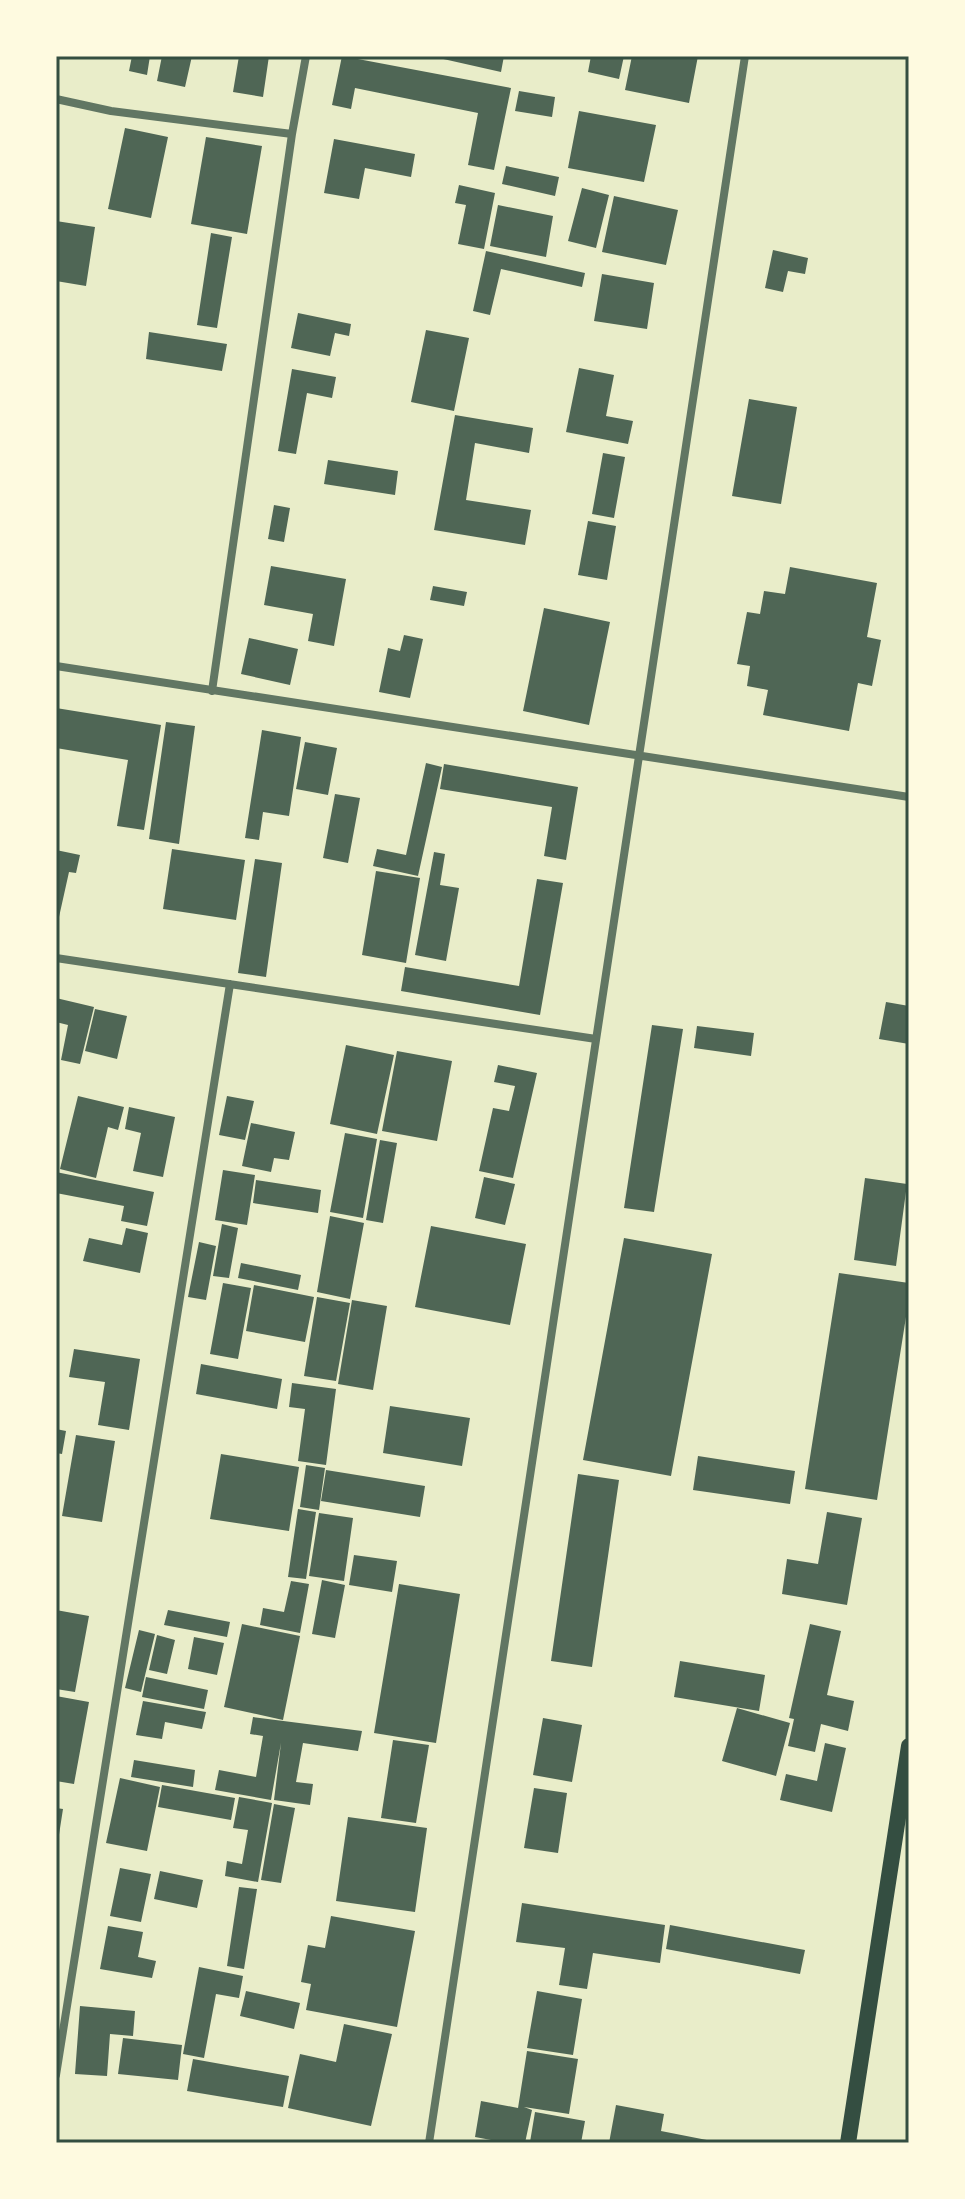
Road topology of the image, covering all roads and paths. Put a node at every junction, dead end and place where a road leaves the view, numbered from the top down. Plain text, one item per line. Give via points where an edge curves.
1 (306, 56) edge
2 (745, 56) edge
3 (56, 99) edge
4 (292, 134) junction
5 (56, 666) edge
6 (212, 691) junction
7 (640, 755) junction
8 (909, 797) edge
9 (56, 958) edge
10 (230, 984) junction
11 (596, 1039) junction
12 (909, 1746) edge
13 (56, 2075) edge
14 (429, 2143) edge
15 (848, 2143) edge

1 - 4 street
2 - 7 street
3 - 4 street
4 - 6 street
5 - 6 street
6 - 7 street
7 - 8 street
7 - 11 street
9 - 10 street
10 - 11 street
10 - 13 street
11 - 14 street
12 - 15 main road

